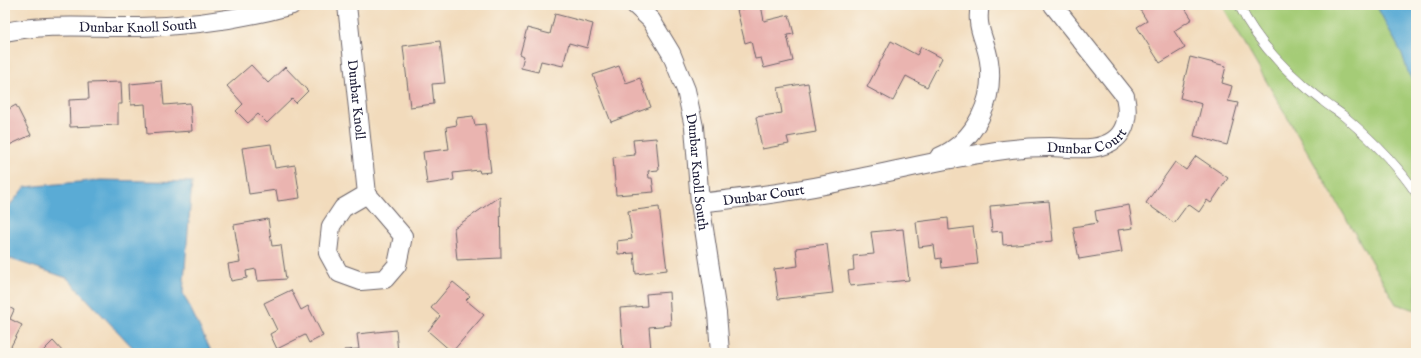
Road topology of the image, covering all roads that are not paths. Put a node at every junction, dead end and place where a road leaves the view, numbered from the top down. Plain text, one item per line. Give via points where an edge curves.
1 (292, 5) edge
2 (347, 5) edge
3 (635, 5) edge
4 (980, 5) edge
5 (1054, 5) edge
6 (1239, 5) edge
7 (5, 32) edge
8 (922, 164) junction
9 (1416, 193) edge
10 (368, 194) junction
11 (700, 203) junction
12 (720, 353) edge

1 - 7 street, Dunbar Knoll South via 204,23 139,27 28,27
2 - 10 street, Dunbar Knoll
3 - 11 street, Dunbar Knoll South via 651,20 671,53 686,90 694,127
4 - 8 street, Dunbar Court via 978,18 989,60 990,87 982,114 968,136 946,154
5 - 8 street, Dunbar Court via 1125,96 1127,118 1118,137 1099,147 1006,150
6 - 9 lane via 1257,37 1304,85 1344,116 1380,149
8 - 11 street, Dunbar Court via 774,194
10 - 10 street via 404,236 397,265 385,279 361,281 339,273 328,253 331,226 343,208
11 - 12 street, Dunbar Knoll South via 717,313

